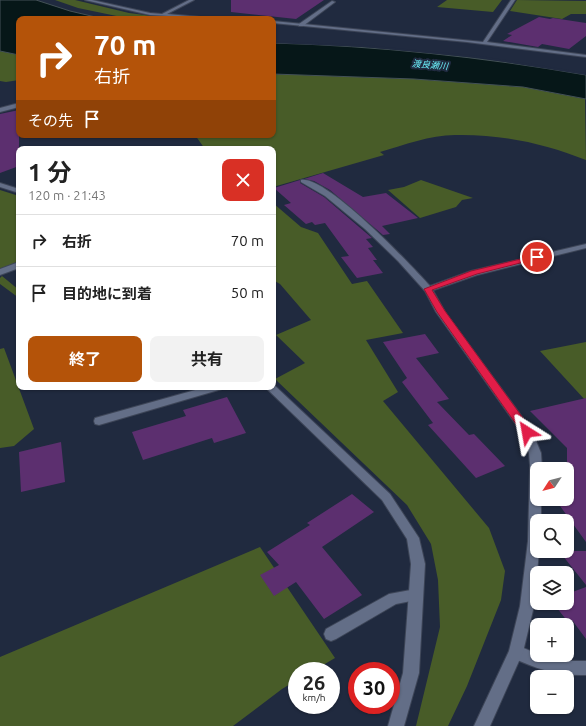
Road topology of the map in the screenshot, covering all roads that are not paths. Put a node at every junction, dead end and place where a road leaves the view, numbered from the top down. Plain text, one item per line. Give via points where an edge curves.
1 (87, 0) edge
2 (192, 0) edge
3 (513, 0) edge
4 (333, 2) dead end
5 (162, 15) junction
6 (177, 16) edge
7 (276, 22) edge
8 (301, 24) junction
9 (484, 43) junction
10 (586, 56) edge
11 (16, 106) edge
12 (0, 110) edge
13 (303, 181) dead end
14 (0, 185) edge
15 (16, 190) edge
16 (586, 246) edge
17 (16, 266) edge
18 (0, 272) edge
19 (428, 289) junction
20 (208, 390) edge
21 (273, 390) edge
22 (99, 421) dead end
23 (416, 595) junction
24 (331, 634) dead end
25 (516, 652) junction
26 (586, 668) edge
27 (396, 726) edge
28 (482, 726) edge

1 - 5 street
2 - 5 street
3 - 9 street
4 - 8 street
5 - 6 street
7 - 8 street
8 - 9 street
9 - 10 street
11 - 12 street
13 - 19 street via 328,194 350,212 401,259
14 - 15 street
16 - 19 street via 474,273
17 - 18 street
19 - 25 street via 441,312 527,432 536,453 534,541 527,606
20 - 22 street
21 - 23 street via 386,496 413,538 418,564
23 - 24 street via 394,598
23 - 27 street via 411,673
25 - 26 street via 549,666 567,669
25 - 28 street

